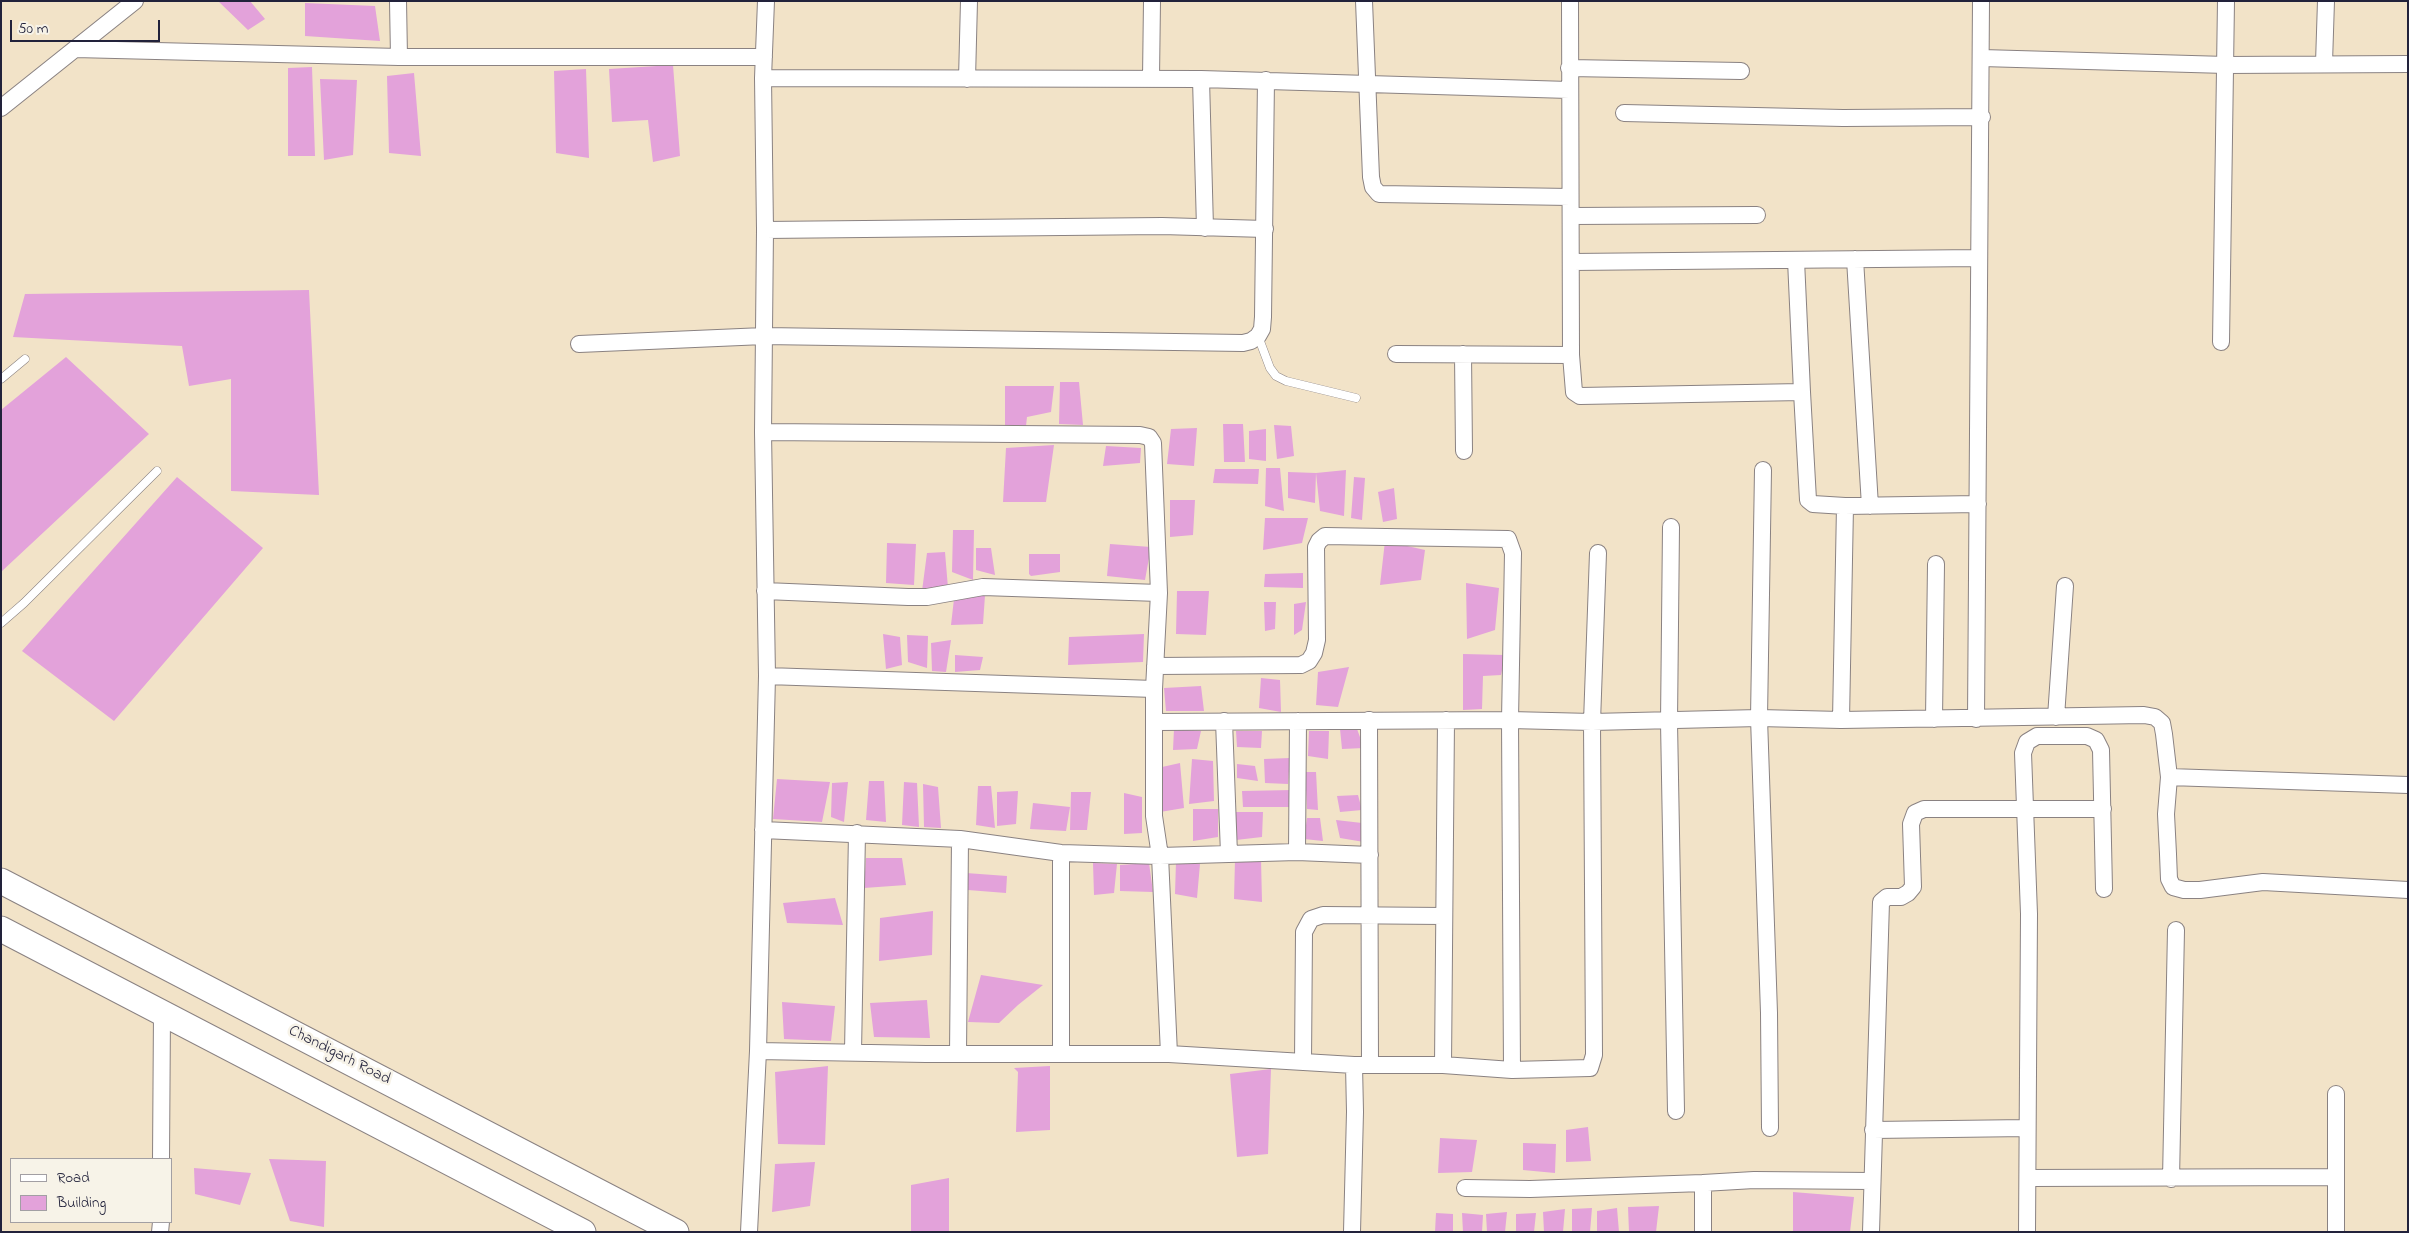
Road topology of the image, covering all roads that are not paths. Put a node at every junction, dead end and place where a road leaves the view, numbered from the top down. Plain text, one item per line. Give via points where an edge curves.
1 (135, 1) edge
2 (398, 1) edge
3 (766, 1) edge
4 (969, 1) edge
5 (1152, 1) edge
6 (1364, 1) edge
7 (1570, 1) edge
8 (1981, 1) edge
9 (2226, 1) edge
10 (2326, 1) edge
11 (75, 49) junction
12 (764, 57) junction
13 (399, 58) junction
14 (1982, 58) junction
15 (2324, 63) junction
16 (2408, 64) edge
17 (2226, 65) junction
18 (1569, 68) junction
19 (1741, 71) dead end
20 (763, 78) junction
21 (1151, 78) junction
22 (967, 79) junction
23 (1201, 79) junction
24 (1266, 80) junction
25 (1367, 83) junction
26 (1569, 90) junction
27 (1, 108) edge
28 (1624, 113) dead end
29 (1982, 116) junction
30 (1570, 197) junction
31 (1757, 215) dead end
32 (1570, 216) junction
33 (1205, 228) junction
34 (1264, 229) junction
35 (765, 230) junction
36 (1979, 258) junction
37 (1855, 259) junction
38 (1796, 260) junction
39 (1572, 262) junction
40 (764, 336) junction
41 (1258, 336) junction
42 (2221, 342) dead end
43 (579, 344) dead end
44 (1396, 354) dead end
45 (1464, 354) junction
46 (1571, 354) junction
47 (25, 359) dead end
48 (1, 379) edge
49 (1802, 392) junction
50 (1356, 398) dead end
51 (763, 432) junction
52 (1464, 451) dead end
53 (1763, 470) dead end
54 (157, 471) dead end
55 (1978, 504) junction
56 (1845, 506) junction
57 (1870, 506) junction
58 (1671, 527) dead end
59 (1598, 553) dead end
60 (1936, 564) dead end
61 (2064, 586) dead end
62 (764, 591) junction
63 (1159, 593) junction
64 (1, 623) edge
65 (1155, 666) junction
66 (767, 676) junction
67 (1154, 689) junction
68 (2056, 717) junction
69 (1759, 718) junction
70 (1934, 719) junction
71 (1976, 719) junction
72 (1369, 720) junction
73 (1446, 720) junction
74 (1510, 720) junction
75 (1841, 720) junction
76 (1224, 721) junction
77 (1298, 721) junction
78 (1155, 722) junction
79 (1592, 722) junction
80 (1669, 722) junction
81 (2169, 777) junction
82 (2408, 785) edge
83 (2026, 809) junction
84 (2102, 809) junction
85 (763, 830) junction
86 (857, 834) junction
87 (960, 840) junction
88 (1297, 852) junction
89 (1061, 854) junction
90 (1229, 854) junction
91 (1370, 855) junction
92 (1160, 856) junction
93 (1, 881) edge
94 (2104, 888) dead end
95 (2408, 890) edge
96 (1370, 915) junction
97 (1444, 916) junction
98 (1, 929) edge
99 (2176, 930) dead end
100 (162, 1013) junction
101 (758, 1051) junction
102 (854, 1052) junction
103 (1061, 1053) junction
104 (958, 1054) junction
105 (1169, 1054) junction
106 (1303, 1062) junction
107 (1354, 1065) junction
108 (1370, 1065) junction
109 (1443, 1065) junction
110 (1512, 1070) junction
111 (2336, 1094) dead end
112 (1676, 1111) dead end
113 (1770, 1128) dead end
114 (2027, 1128) junction
115 (1872, 1130) junction
116 (161, 1158) edge
117 (2336, 1177) junction
118 (2028, 1178) junction
119 (2171, 1179) junction
120 (1872, 1181) junction
121 (1703, 1183) junction
122 (1465, 1188) dead end
123 (583, 1232) edge
124 (676, 1232) edge
125 (749, 1232) edge
126 (1352, 1232) edge
127 (1703, 1232) edge
128 (1871, 1232) edge
129 (2027, 1232) edge
130 (2336, 1232) edge

1 - 11 street
2 - 13 street
3 - 12 street
4 - 22 street
5 - 21 street
6 - 25 street
7 - 18 street
8 - 14 street
9 - 17 street
10 - 15 street
11 - 13 street
11 - 27 street
12 - 13 street
12 - 20 street
14 - 17 street
14 - 29 street
15 - 16 street
15 - 17 street
17 - 42 street
18 - 19 street
18 - 26 street
20 - 22 street
20 - 35 street
21 - 22 street
21 - 23 street
23 - 24 street
23 - 33 street
24 - 25 street
24 - 34 street
25 - 26 street
25 - 30 street via 1371,177 1379,194
26 - 30 street
28 - 29 street via 1843,118
29 - 36 street
30 - 32 street
31 - 32 street
32 - 39 street
33 - 34 street
33 - 35 street
34 - 41 street via 1262,323
35 - 40 street
36 - 37 street
36 - 55 street
37 - 38 street
37 - 57 street
38 - 39 street
38 - 49 street
39 - 46 street
40 - 41 street via 1243,343
40 - 43 street
40 - 51 street
41 - 50 lane via 1276,376
44 - 45 street
45 - 46 street
45 - 52 street
46 - 49 street via 1572,386 1580,396
47 - 48 lane
49 - 56 street via 1808,500 1822,506
51 - 62 street
51 - 63 street via 1149,437 1155,452
53 - 69 street
54 - 64 lane
55 - 57 street
55 - 71 street
56 - 57 street
56 - 75 street
58 - 80 street
59 - 79 street
60 - 70 street
61 - 68 street
62 - 63 street via 908,598 983,588
62 - 66 street
63 - 65 street
65 - 67 street
65 - 74 street via 1300,665 1310,661 1317,640 1316,547 1325,536 1508,539 1513,553
66 - 67 street
66 - 85 street
67 - 78 street
68 - 71 street
68 - 81 street via 2156,717 2162,723
69 - 75 street
69 - 80 street
69 - 113 street via 1770,1013
70 - 71 street
70 - 75 street
72 - 73 street
72 - 77 street
72 - 91 street
73 - 74 street
73 - 97 street
74 - 79 street
74 - 110 street
76 - 77 street
76 - 78 street
76 - 90 street
77 - 88 street
78 - 92 street via 1154,816
79 - 80 street
79 - 110 street via 1593,1063 1584,1070
80 - 112 street
81 - 82 street
81 - 95 street via 2166,814 2169,879 2173,887 2200,890 2263,882
83 - 84 street
83 - 84 street via 2023,753 2026,742 2037,736 2087,736 2096,740 2101,750
83 - 114 street via 2029,914
83 - 115 street via 1924,809 1915,814 1911,824 1913,886 1901,897 1888,897 1881,902
84 - 94 street
85 - 86 street
85 - 101 street
86 - 87 street
86 - 102 street
87 - 89 street
87 - 104 street
88 - 90 street
88 - 91 street
89 - 92 street
89 - 103 street
90 - 92 street
91 - 96 street
92 - 105 street
93 - 124 main road, Chandigarh Road
96 - 97 street
96 - 106 street via 1323,915 1311,919 1304,932
96 - 108 street
97 - 109 street
98 - 100 main road
99 - 119 street
100 - 116 street
100 - 123 main road
101 - 102 street
101 - 125 street
102 - 104 street
103 - 104 street
103 - 105 street
105 - 106 street
106 - 107 street
107 - 108 street
107 - 126 street
108 - 109 street
109 - 110 street
111 - 117 street
114 - 115 street
114 - 118 street
115 - 120 street
117 - 119 street
117 - 130 street
118 - 119 street
118 - 129 street
120 - 121 street
120 - 128 street
121 - 122 street
121 - 127 street

